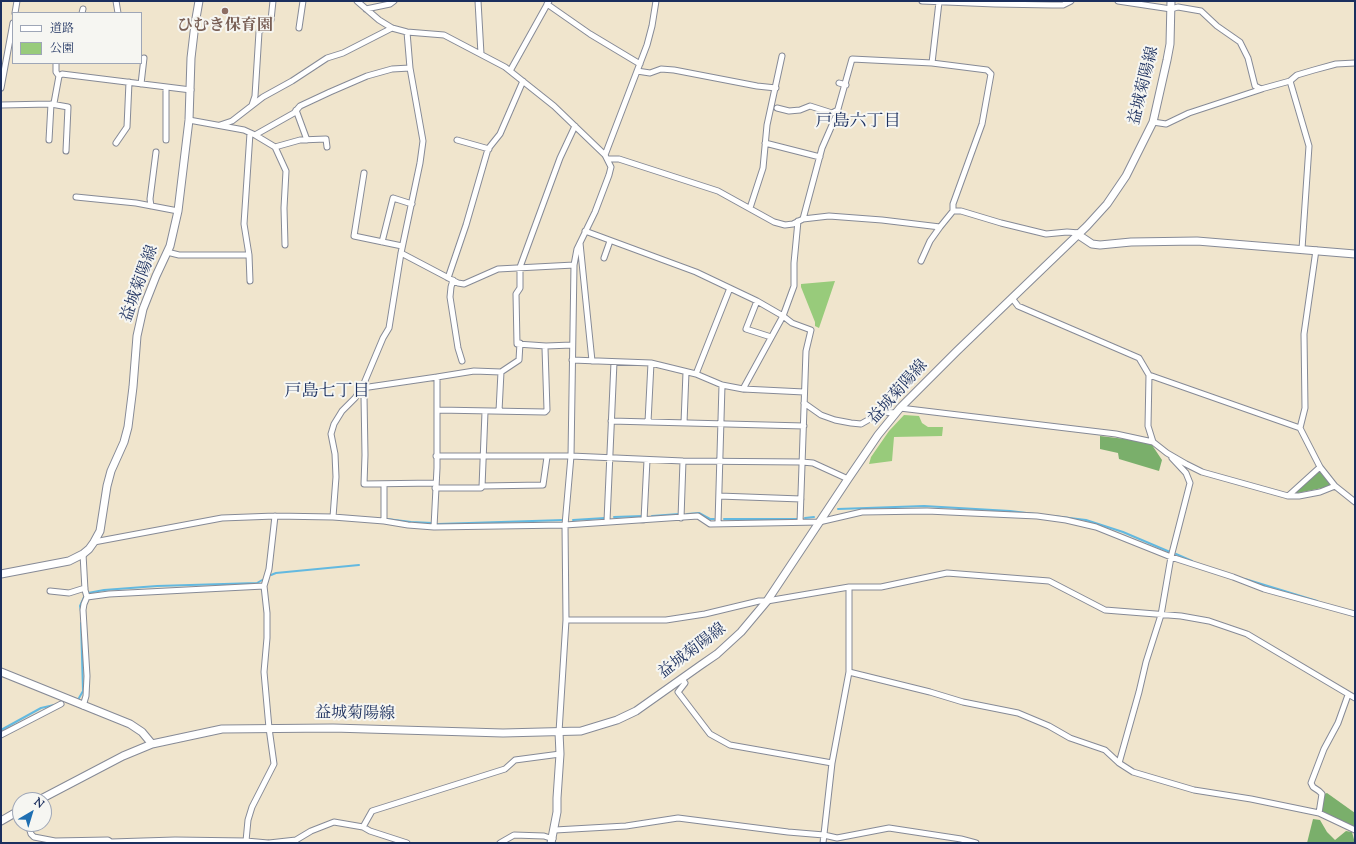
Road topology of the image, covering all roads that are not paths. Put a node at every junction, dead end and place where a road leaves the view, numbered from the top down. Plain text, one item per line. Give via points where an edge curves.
1 (17, 1) edge
2 (116, 1) edge
3 (199, 1) edge
4 (273, 1) edge
5 (303, 1) edge
6 (357, 1) edge
7 (394, 1) edge
8 (478, 1) edge
9 (656, 1) edge
10 (922, 1) edge
11 (1071, 1) edge
12 (1118, 1) edge
13 (1171, 1) edge
14 (939, 2) junction
15 (548, 3) edge
16 (366, 9) junction
17 (1171, 9) junction
18 (15, 12) edge
19 (118, 12) edge
20 (12, 28) edge
21 (299, 28) dead end
22 (392, 28) junction
23 (407, 32) junction
24 (481, 54) junction
25 (7, 55) junction
26 (12, 56) edge
27 (782, 56) dead end
28 (144, 58) dead end
29 (932, 63) junction
30 (1355, 63) edge
31 (56, 64) edge
32 (640, 64) junction
33 (410, 68) junction
34 (510, 71) junction
35 (637, 71) junction
36 (59, 76) junction
37 (523, 81) junction
38 (1290, 81) junction
39 (129, 82) junction
40 (839, 83) dead end
41 (141, 84) junction
42 (846, 84) junction
43 (166, 87) junction
44 (1, 88) edge
45 (776, 88) junction
46 (1263, 89) junction
47 (191, 90) junction
48 (1, 104) edge
49 (52, 104) junction
50 (252, 106) junction
51 (777, 108) dead end
52 (296, 110) junction
53 (838, 110) junction
54 (189, 120) junction
55 (1153, 122) junction
56 (220, 125) junction
57 (575, 126) junction
58 (253, 134) junction
59 (49, 140) dead end
60 (166, 140) dead end
61 (307, 140) junction
62 (457, 140) dead end
63 (765, 143) junction
64 (116, 144) dead end
65 (275, 147) junction
66 (327, 147) dead end
67 (489, 149) junction
68 (66, 151) dead end
69 (156, 152) dead end
70 (606, 157) junction
71 (820, 157) junction
72 (364, 173) dead end
73 (76, 197) dead end
74 (412, 204) junction
75 (151, 206) junction
76 (750, 208) junction
77 (178, 211) junction
78 (953, 211) junction
79 (800, 220) junction
80 (940, 227) junction
81 (585, 231) junction
82 (1078, 233) junction
83 (610, 240) junction
84 (382, 242) junction
85 (580, 242) junction
86 (285, 245) dead end
87 (402, 246) junction
88 (1302, 249) junction
89 (1316, 250) junction
90 (168, 252) junction
91 (400, 253) junction
92 (1355, 254) edge
93 (249, 255) junction
94 (604, 258) dead end
95 (921, 261) dead end
96 (574, 265) junction
97 (520, 267) junction
98 (451, 279) junction
99 (250, 281) dead end
100 (730, 288) junction
101 (1012, 298) junction
102 (757, 301) junction
103 (783, 316) junction
104 (771, 337) junction
105 (520, 343) junction
106 (572, 345) junction
107 (546, 346) junction
108 (572, 360) junction
109 (462, 361) dead end
110 (592, 361) junction
111 (614, 362) junction
112 (651, 363) junction
113 (501, 372) junction
114 (686, 372) junction
115 (696, 374) junction
116 (1150, 375) junction
117 (437, 377) junction
118 (722, 385) junction
119 (361, 389) junction
120 (743, 389) junction
121 (804, 392) junction
122 (804, 403) junction
123 (438, 410) junction
124 (898, 411) junction
125 (485, 412) junction
126 (499, 412) junction
127 (611, 421) junction
128 (648, 422) junction
129 (684, 422) junction
130 (722, 424) junction
131 (804, 426) junction
132 (1300, 428) junction
133 (1153, 442) junction
134 (1167, 453) junction
135 (436, 456) junction
136 (484, 456) junction
137 (571, 456) junction
138 (547, 457) junction
139 (610, 459) junction
140 (647, 460) junction
141 (683, 461) junction
142 (721, 461) junction
143 (802, 462) junction
144 (1320, 467) junction
145 (848, 479) junction
146 (384, 484) junction
147 (436, 485) junction
148 (482, 486) junction
149 (1335, 486) junction
150 (720, 496) junction
151 (1288, 496) junction
152 (801, 499) junction
153 (1355, 502) edge
154 (275, 516) junction
155 (333, 517) junction
156 (681, 518) junction
157 (644, 520) junction
158 (384, 521) junction
159 (607, 521) junction
160 (800, 522) junction
161 (819, 522) junction
162 (718, 523) junction
163 (565, 524) junction
164 (434, 526) junction
165 (94, 542) junction
166 (83, 554) junction
167 (1171, 557) junction
168 (1, 574) edge
169 (264, 586) junction
170 (85, 588) junction
171 (849, 588) junction
172 (50, 591) dead end
173 (87, 597) junction
174 (767, 601) junction
175 (1355, 614) edge
176 (1161, 615) junction
177 (566, 620) junction
178 (1, 672) edge
179 (849, 672) junction
180 (682, 679) junction
181 (1348, 695) junction
182 (1355, 698) edge
183 (61, 704) dead end
184 (83, 706) junction
185 (269, 728) junction
186 (559, 732) junction
187 (1, 735) edge
188 (152, 744) junction
189 (560, 754) junction
190 (832, 763) junction
191 (1119, 763) junction
192 (52, 793) edge
193 (1319, 812) junction
194 (12, 815) edge
195 (1, 821) edge
196 (363, 827) junction
197 (555, 830) junction
198 (1355, 830) edge
199 (30, 832) edge
200 (824, 835) junction
201 (246, 841) junction
202 (552, 841) edge
203 (268, 843) edge
204 (407, 843) edge
205 (500, 843) edge
206 (823, 843) edge
207 (976, 843) edge

1 - 18 street
2 - 19 street
3 - 47 main road, 益城菊陽線 via 191,58
4 - 50 street via 271,20 259,32 255,96
5 - 21 street
6 - 16 street
7 - 16 street
8 - 24 street
9 - 32 street via 652,26
10 - 14 street
11 - 14 street via 1063,5
12 - 17 street
13 - 17 main road, 益城菊陽線
14 - 29 street
15 - 32 street via 590,34
15 - 34 street
16 - 22 street
17 - 46 street via 1178,7 1201,11 1240,42 1248,58 1255,86
17 - 55 main road, 益城菊陽線 via 1170,44
20 - 25 street
22 - 23 street
22 - 50 street via 343,53 327,58
23 - 24 street via 444,35
23 - 33 street
24 - 34 street
25 - 26 street
25 - 44 street
27 - 45 street
28 - 41 street
29 - 42 street via 852,59
29 - 78 street via 987,70 991,74 982,124 952,204
30 - 38 street via 1336,64 1314,70
31 - 36 street
32 - 35 street
33 - 52 street via 392,69 367,76
33 - 74 street via 423,141
34 - 37 street
35 - 45 street via 674,70
35 - 70 street
36 - 39 street via 62,74
36 - 49 street
37 - 57 street
37 - 67 street via 500,134
38 - 46 street
38 - 88 street via 1309,146
39 - 41 street
39 - 64 street via 126,127
40 - 42 street
41 - 43 street
42 - 53 street
43 - 47 street
43 - 60 street
45 - 63 street
46 - 55 street via 1189,113 1166,124
47 - 54 main road, 益城菊陽線
48 - 49 street
49 - 59 street
49 - 68 street via 68,107
50 - 56 street via 232,121
51 - 53 street via 789,111 810,106 832,112
52 - 58 street
52 - 61 street
53 - 71 street
54 - 56 street
54 - 77 main road, 益城菊陽線
55 - 82 main road, 益城菊陽線 via 1126,176 1106,204
56 - 58 street
57 - 70 street
57 - 97 street via 560,158
58 - 65 street
58 - 93 street via 244,224
61 - 65 street
61 - 66 street via 326,139
62 - 67 street
63 - 71 street
63 - 76 street via 763,168
65 - 86 street via 286,171
67 - 98 street
69 - 75 street
70 - 76 street via 718,191
70 - 81 street via 611,167 609,175
71 - 79 street
72 - 84 street via 354,236
73 - 75 street
74 - 84 street via 393,198
74 - 87 street
75 - 77 street
76 - 79 street via 774,222 785,225
77 - 90 main road, 益城菊陽線
78 - 80 street
78 - 82 street via 1046,234
79 - 80 street via 837,217
79 - 103 street via 794,263 794,286
80 - 95 street
81 - 83 street
81 - 85 street
82 - 88 main road via 1092,244 1100,245 1197,241
82 - 101 main road, 益城菊陽線
83 - 94 street
83 - 100 street via 696,272
84 - 87 street
85 - 96 street
85 - 110 street
87 - 91 street
88 - 89 main road
89 - 92 main road
89 - 132 street via 1304,334 1305,408
90 - 93 street via 180,255
90 - 165 main road, 益城菊陽線 via 143,310 137,336 128,426 111,471 100,531
91 - 98 street
91 - 119 street via 389,328
93 - 99 street
96 - 97 street
96 - 106 street
97 - 98 street via 498,269 464,284
97 - 105 street via 520,288 516,294 517,344
98 - 109 street via 450,297
100 - 102 street
100 - 115 street
101 - 116 street via 1018,306 1139,358
101 - 124 main road, 益城菊陽線
102 - 103 street
102 - 104 street via 746,329
103 - 104 street
103 - 121 street via 792,323 811,330 806,350
104 - 120 street
105 - 107 street
105 - 113 street via 519,360
106 - 107 street
106 - 108 street
107 - 126 street via 547,410
108 - 110 street
108 - 137 street
110 - 111 street
111 - 112 street
111 - 127 street
112 - 114 street
112 - 128 street
113 - 117 street via 474,371
113 - 126 street
114 - 115 street
114 - 129 street
115 - 118 street
116 - 132 street
116 - 133 street via 1148,426
117 - 119 street
117 - 123 street
118 - 120 street
118 - 130 street
119 - 146 street via 364,396 364,484
119 - 155 street via 334,424 332,434 336,477
120 - 121 street
121 - 122 street
122 - 124 street via 835,420 862,424 882,412
122 - 131 street
123 - 125 street
123 - 135 street
124 - 133 street via 1116,434
124 - 145 main road, 益城菊陽線
125 - 126 street
125 - 136 street
127 - 128 street
127 - 139 street
128 - 129 street
129 - 130 street
130 - 131 street
130 - 142 street
131 - 143 street
132 - 144 street
133 - 134 street
134 - 151 street via 1202,472
134 - 167 street via 1186,473 1190,483
135 - 136 street
135 - 147 street
136 - 138 street
136 - 148 street
137 - 138 street
137 - 139 street
137 - 163 street
138 - 148 street via 543,485
139 - 140 street
139 - 159 street
140 - 141 street
140 - 157 street
141 - 142 street
141 - 156 street
142 - 143 street
142 - 150 street
143 - 145 street
143 - 152 street
144 - 149 street
144 - 151 street
145 - 161 main road, 益城菊陽線
146 - 147 street
146 - 158 street
147 - 148 street via 481,488
147 - 164 street
149 - 151 street via 1320,492
149 - 153 street
150 - 152 street
150 - 162 street
152 - 160 street
154 - 155 street
154 - 165 street via 222,518
154 - 169 street via 269,569
155 - 158 street
156 - 157 street
156 - 162 street via 698,516 710,524
157 - 159 street
158 - 164 street
159 - 163 street
160 - 161 street
160 - 162 street
161 - 167 street via 862,512 927,511 1037,516 1096,527
161 - 174 main road, 益城菊陽線
163 - 164 street
163 - 177 street
165 - 166 main road, 益城菊陽線
166 - 168 main road, 益城菊陽線 via 69,561
166 - 170 street
167 - 175 street via 1264,589
167 - 176 street
169 - 173 street
169 - 185 street via 268,613 264,672
170 - 172 street via 69,593
170 - 173 street
171 - 174 street
171 - 176 street via 880,587 947,573 1049,581 1105,610
171 - 179 street
173 - 184 street via 83,610 86,696
174 - 177 street via 666,620
174 - 180 main road, 益城菊陽線 via 728,645
176 - 181 street via 1209,621 1247,634
176 - 191 street
177 - 186 street
178 - 184 main road
179 - 190 street
179 - 191 street via 963,702 1018,713 1070,738 1105,750
180 - 186 main road, 益城菊陽線 via 617,720 581,731
180 - 190 street via 685,682 678,692 710,734 730,745
181 - 182 street
181 - 193 street via 1311,783 1322,794
183 - 187 street
184 - 188 main road via 130,724 142,732
185 - 186 main road, 益城菊陽線
185 - 188 main road, 益城菊陽線 via 222,729
185 - 201 street via 274,764 252,807
186 - 189 main road
188 - 192 main road, 益城菊陽線 via 123,756
189 - 196 street via 515,760 505,769 380,808 372,811
189 - 197 main road
190 - 200 street
191 - 193 street via 1132,772 1194,790
193 - 198 street
194 - 195 main road
196 - 203 street via 334,822 296,840
196 - 204 street
197 - 200 street via 626,826 678,818
197 - 202 main road
199 - 201 street via 34,837 55,841
200 - 206 street
200 - 207 street via 837,838 889,828
201 - 203 street
202 - 205 street via 544,836 514,835

